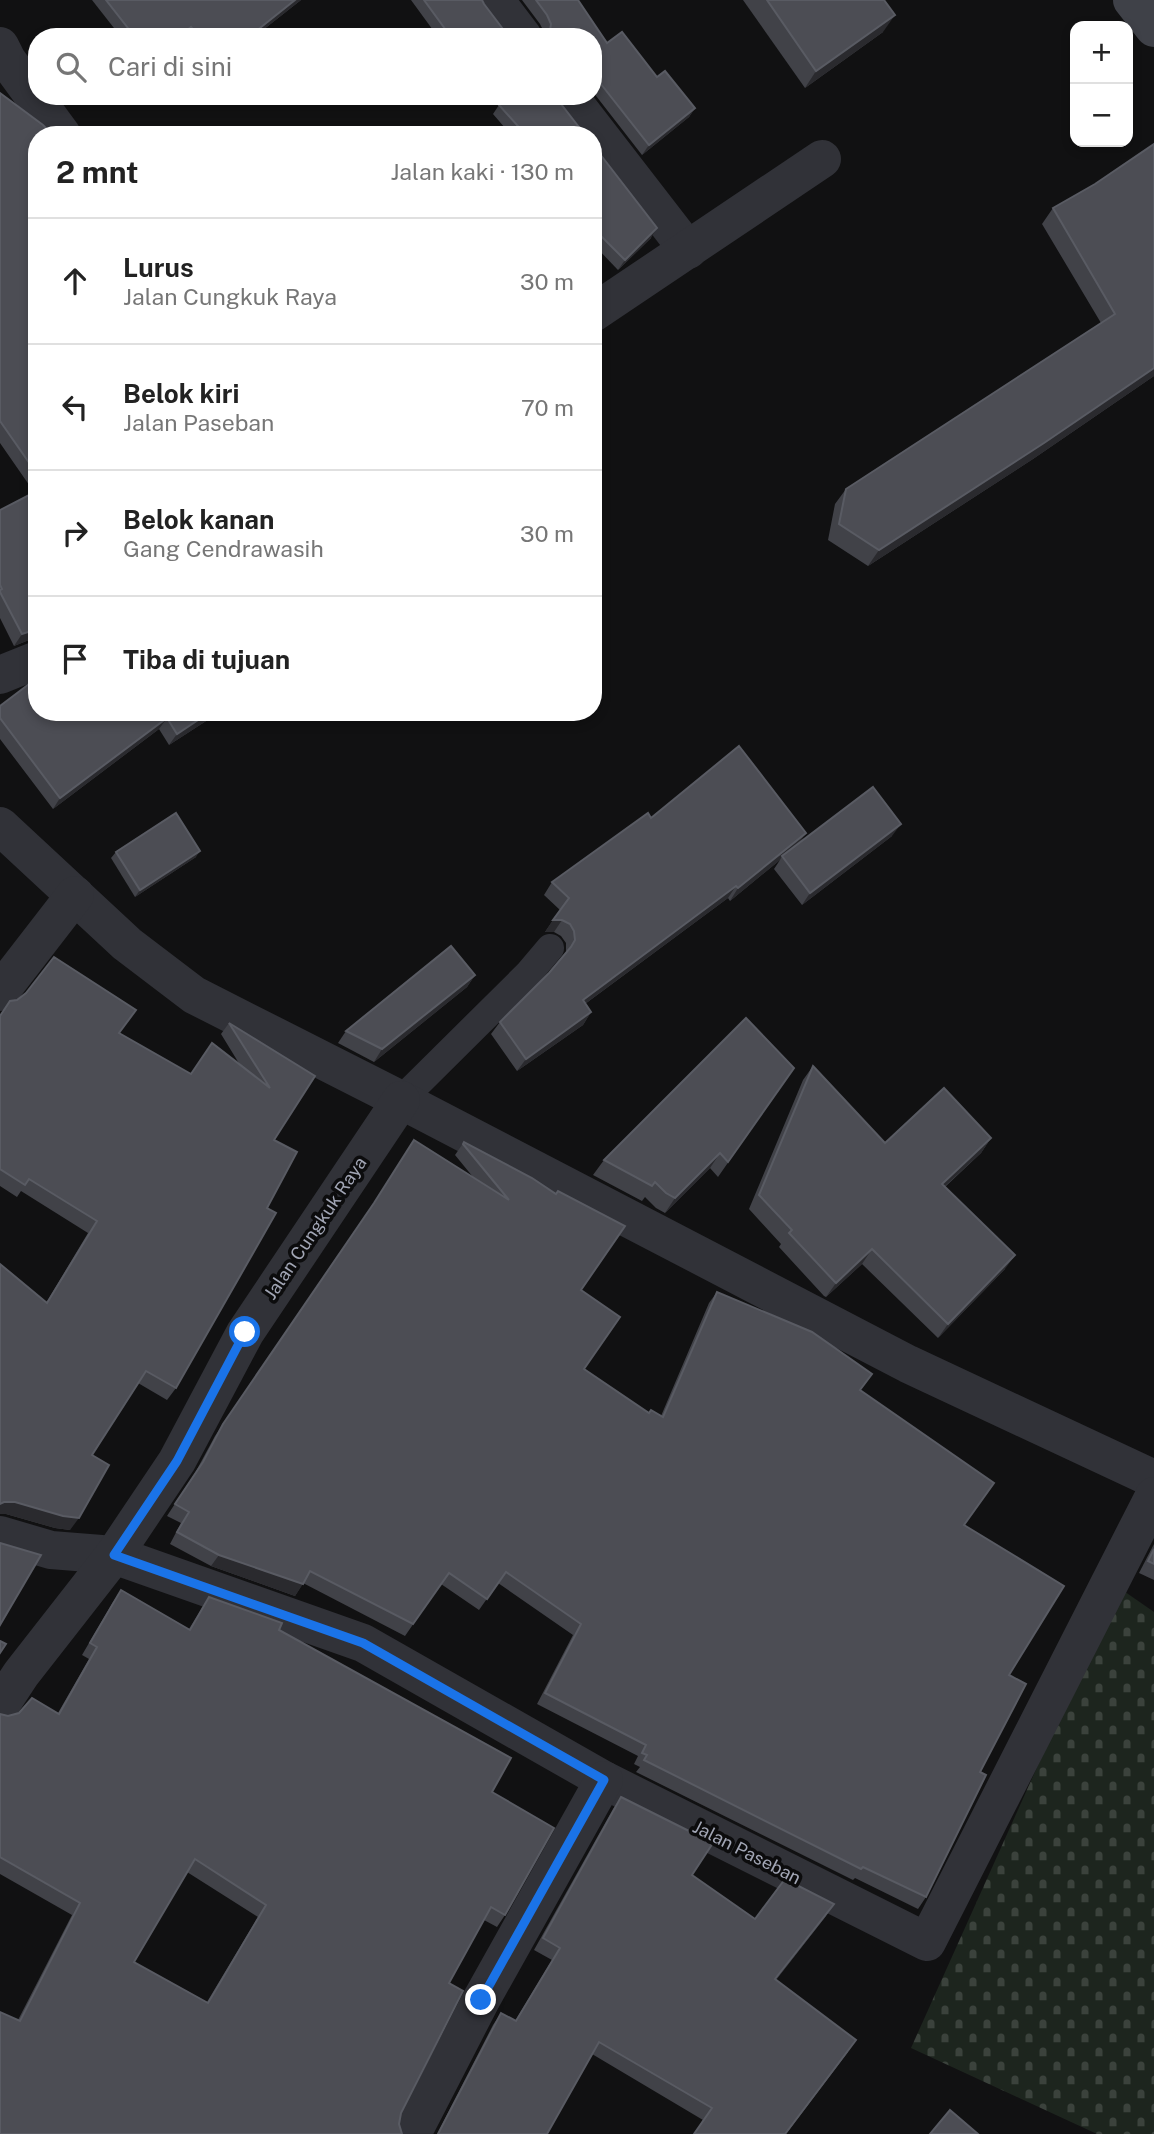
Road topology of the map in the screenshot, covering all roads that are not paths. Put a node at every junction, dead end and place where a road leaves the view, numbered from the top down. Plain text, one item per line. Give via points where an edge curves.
1 (495, 0) edge
2 (1132, 0) edge
3 (516, 28) edge
4 (1154, 28) edge
5 (0, 46) edge
6 (28, 88) edge
7 (40, 105) edge
8 (576, 105) edge
9 (56, 126) edge
10 (592, 126) edge
11 (602, 139) edge
12 (822, 159) dead end
13 (688, 250) junction
14 (602, 307) edge
15 (28, 664) edge
16 (0, 675) edge
17 (0, 826) edge
18 (75, 895) junction
19 (550, 948) dead end
20 (0, 992) edge
21 (401, 1100) junction
22 (1154, 1479) edge
23 (1154, 1496) edge
24 (0, 1535) edge
25 (114, 1555) junction
26 (0, 1706) edge
27 (604, 1780) junction
28 (412, 2134) edge

1 - 3 street
2 - 4 street
5 - 6 street
7 - 9 street
8 - 10 street
11 - 13 street
12 - 13 street
13 - 14 street
15 - 16 street
17 - 18 street
18 - 20 street
18 - 21 street via 127,944 194,995
19 - 21 lane
21 - 22 street via 908,1364
21 - 25 street, Jalan Cungkuk Raya via 245,1332 177,1461
23 - 27 street, Jalan Paseban via 927,1942
24 - 25 street, Jalan Paseban via 51,1550
25 - 26 street, Jalan Cungkuk Raya
25 - 27 street, Jalan Paseban via 363,1643
27 - 28 street

